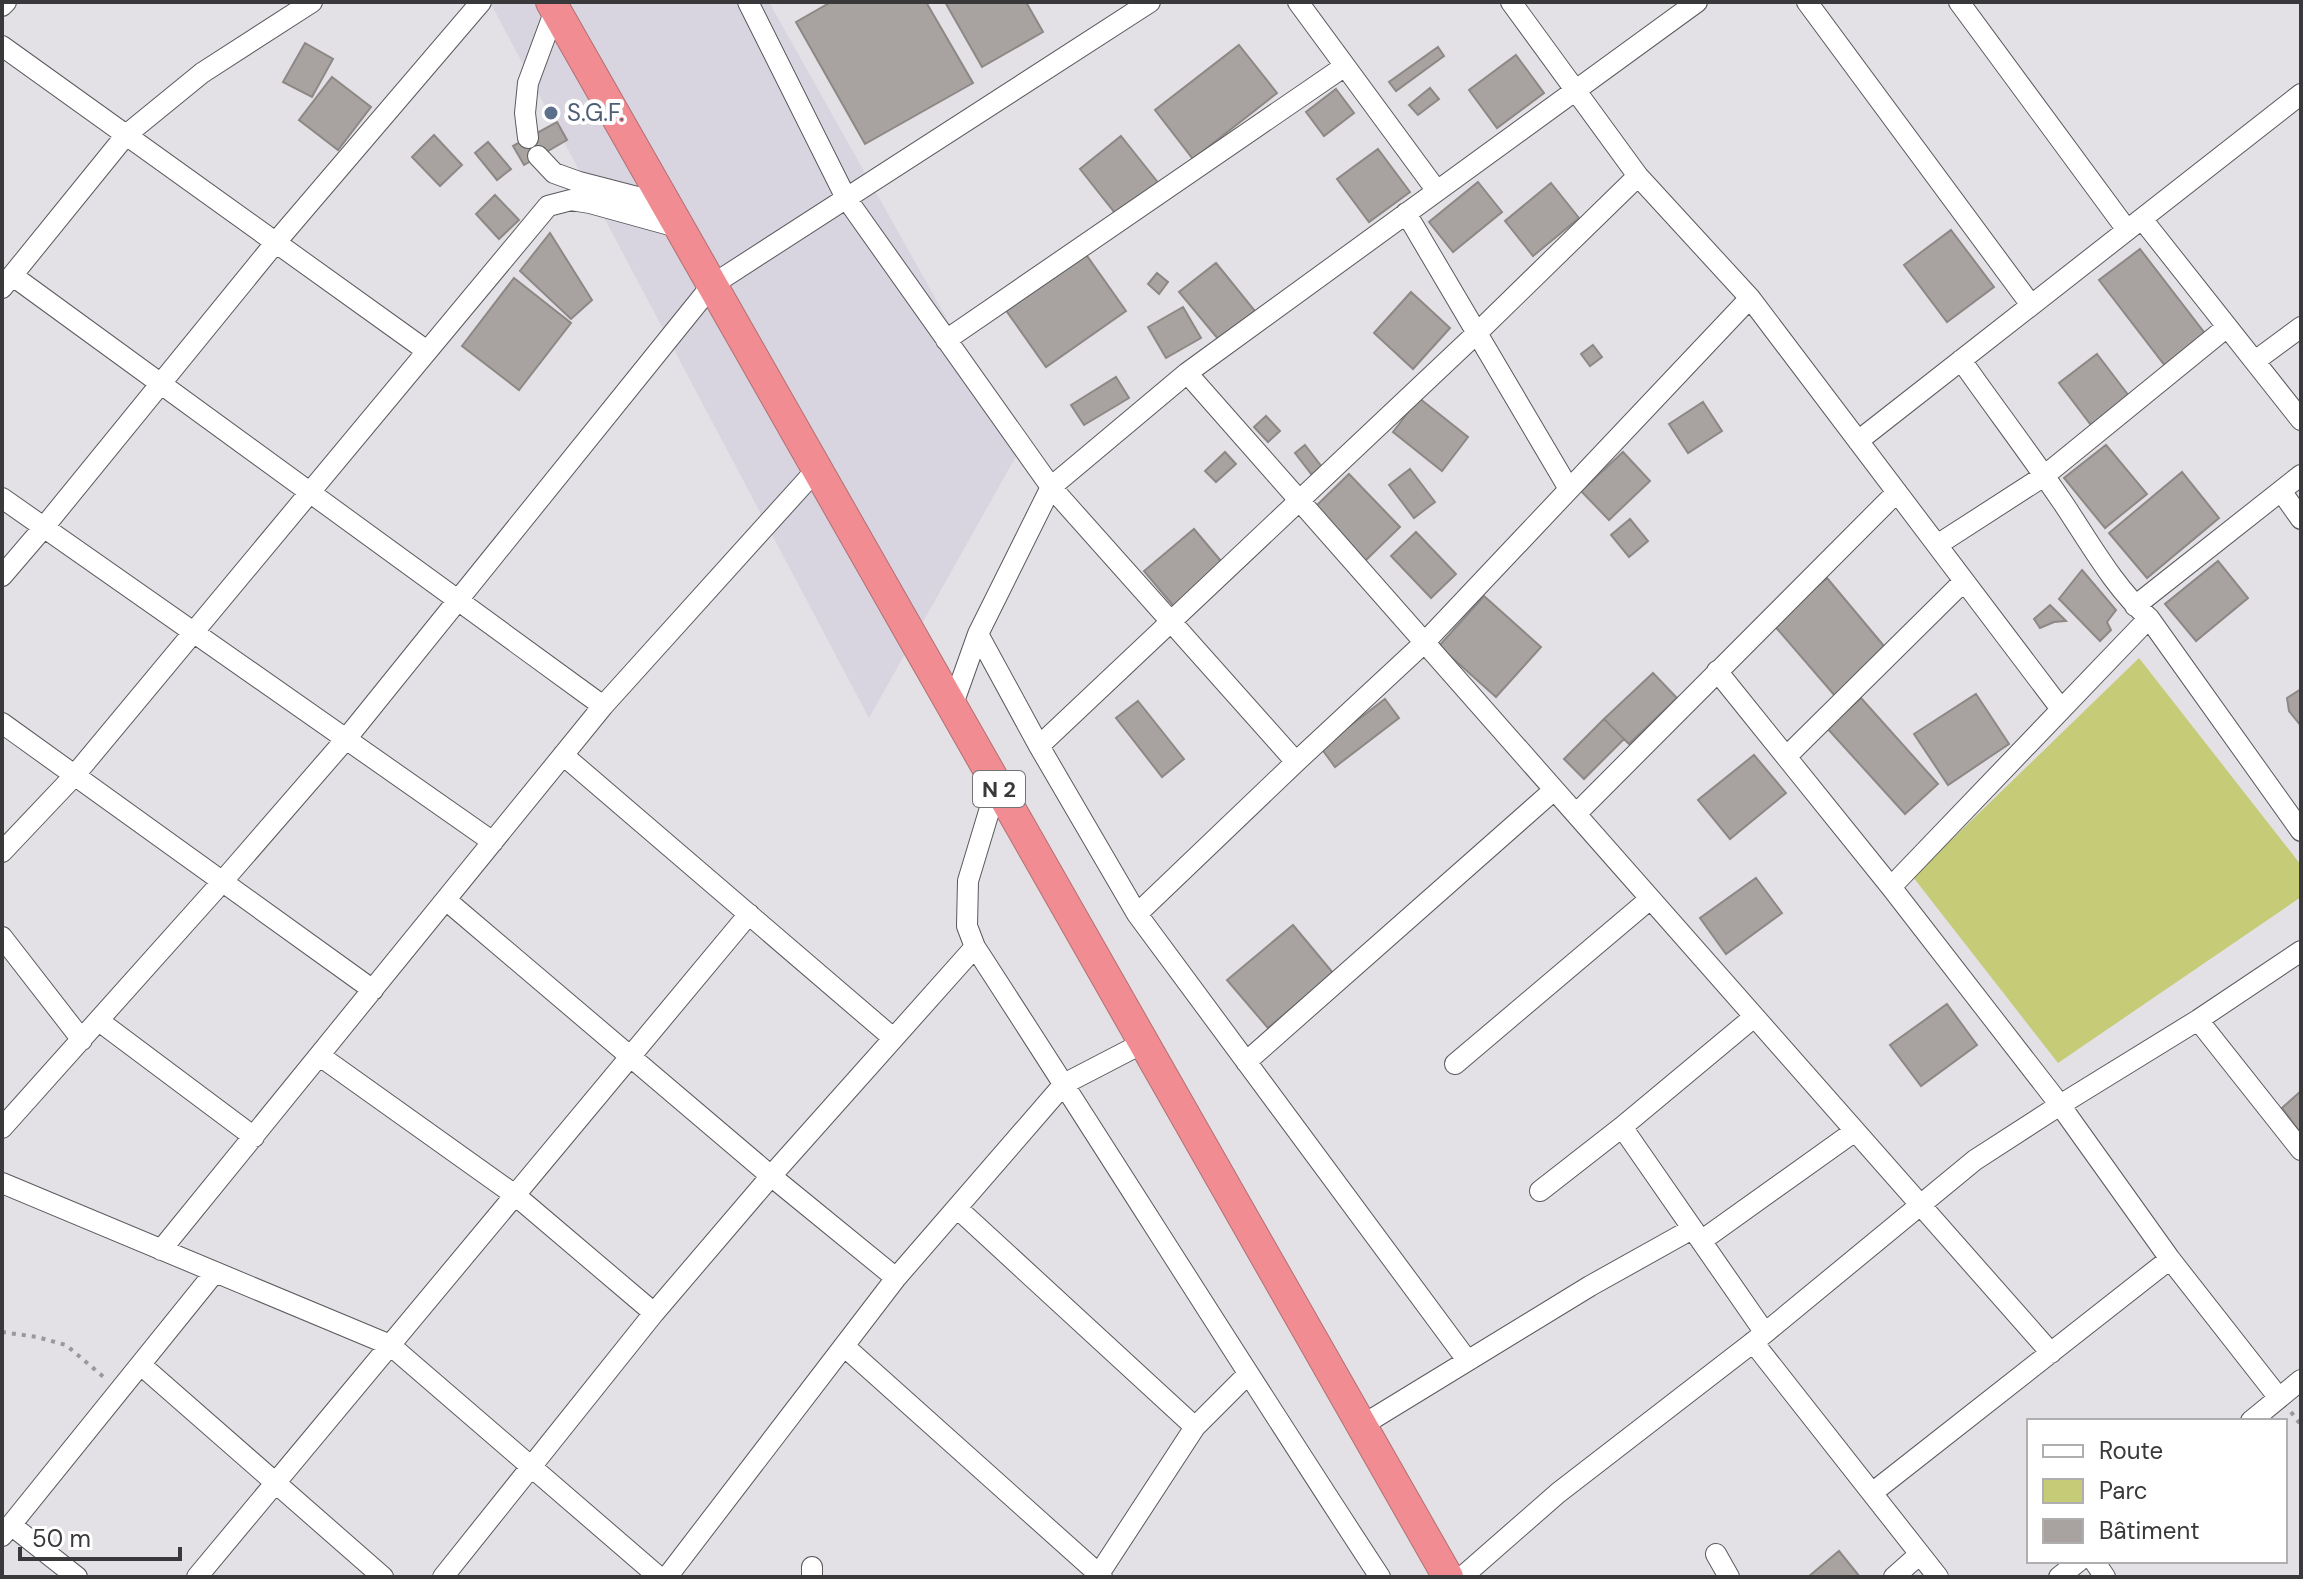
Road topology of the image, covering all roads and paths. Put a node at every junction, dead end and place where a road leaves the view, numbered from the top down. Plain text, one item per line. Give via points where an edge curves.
1 (312, 2) edge
2 (481, 2) edge
3 (748, 2) edge
4 (1150, 2) edge
5 (1298, 2) edge
6 (1511, 2) edge
7 (1697, 2) edge
8 (1807, 2) edge
9 (1959, 2) edge
10 (553, 6) edge
11 (2, 46) edge
12 (1345, 66) junction
13 (1576, 90) junction
14 (2301, 94) edge
15 (126, 135) junction
16 (528, 138) dead end
17 (538, 156) dead end
18 (1638, 176) junction
19 (1437, 191) junction
20 (846, 198) junction
21 (1406, 213) junction
22 (671, 216) junction
23 (2135, 224) junction
24 (276, 242) junction
25 (6, 280) edge
26 (712, 285) junction
27 (1750, 298) junction
28 (2031, 305) junction
29 (2227, 327) junction
30 (2301, 327) edge
31 (1477, 333) junction
32 (946, 340) junction
33 (427, 351) junction
34 (1961, 360) junction
35 (2255, 361) junction
36 (1187, 373) junction
37 (160, 383) junction
38 (2301, 420) edge
39 (1858, 441) junction
40 (817, 469) junction
41 (2301, 475) edge
42 (2044, 476) junction
43 (1051, 487) junction
44 (1569, 489) junction
45 (2281, 491) junction
46 (310, 492) junction
47 (1897, 492) junction
48 (2, 498) edge
49 (1299, 501) junction
50 (2301, 519) edge
51 (44, 527) junction
52 (1937, 545) junction
53 (2, 576) edge
54 (1964, 581) junction
55 (458, 600) junction
56 (2142, 612) junction
57 (1171, 622) junction
58 (193, 632) junction
59 (978, 634) junction
60 (1424, 643) junction
61 (1717, 671) junction
62 (603, 706) junction
63 (952, 707) junction
64 (2061, 709) junction
65 (2, 723) edge
66 (346, 739) junction
67 (1039, 746) junction
68 (563, 755) junction
69 (1787, 756) junction
70 (1296, 762) junction
71 (74, 776) junction
72 (997, 785) junction
73 (1554, 790) junction
74 (1576, 814) junction
75 (2301, 831) edge
76 (493, 842) junction
77 (2, 852) edge
78 (222, 882) junction
79 (1891, 887) junction
80 (1650, 899) junction
81 (446, 900) junction
82 (749, 914) junction
83 (1137, 914) junction
84 (2, 937) edge
85 (975, 947) junction
86 (2301, 951) edge
87 (373, 990) junction
88 (1754, 1017) junction
89 (2198, 1020) junction
90 (99, 1021) junction
91 (893, 1038) junction
92 (82, 1040) junction
93 (1143, 1043) junction
94 (320, 1056) junction
95 (631, 1057) junction
96 (1246, 1062) junction
97 (1455, 1064) dead end
98 (1064, 1084) junction
99 (2060, 1105) junction
100 (1622, 1127) junction
101 (2, 1128) edge
102 (1855, 1131) junction
103 (254, 1137) junction
104 (2301, 1150) edge
105 (771, 1176) junction
106 (3, 1185) edge
107 (1540, 1191) dead end
108 (515, 1195) junction
109 (1920, 1205) junction
110 (957, 1208) junction
111 (1697, 1235) junction
112 (161, 1250) junction
113 (2170, 1259) junction
114 (215, 1272) junction
115 (896, 1278) junction
116 (654, 1313) junction
117 (2, 1332) edge
118 (1759, 1338) junction
119 (390, 1345) junction
120 (844, 1346) junction
121 (2051, 1353) junction
122 (1467, 1360) junction
123 (141, 1365) junction
124 (1247, 1375) junction
125 (2301, 1380) edge
126 (120, 1391) junction
127 (2279, 1398) junction
128 (2253, 1419) edge
129 (1361, 1426) junction
130 (1195, 1427) junction
131 (530, 1466) junction
132 (276, 1483) junction
133 (1872, 1493) junction
134 (6, 1530) edge
135 (1716, 1554) dead end
136 (1920, 1554) junction
137 (2076, 1563) edge
138 (1099, 1576) edge
139 (77, 1577) edge
140 (197, 1577) edge
141 (383, 1577) edge
142 (443, 1577) edge
143 (659, 1577) edge
144 (667, 1577) edge
145 (1380, 1577) edge
146 (1448, 1577) edge
147 (1462, 1577) edge
148 (1729, 1577) edge
149 (1894, 1577) edge
150 (1938, 1577) edge
151 (2059, 1577) edge

1 - 15 street via 202,73
2 - 24 street
3 - 20 street
4 - 20 street
5 - 12 street
6 - 13 street
7 - 13 street
8 - 28 street
9 - 23 street
10 - 16 street via 528,83
10 - 22 highway, N 2
11 - 15 street
12 - 19 street
12 - 32 street
13 - 18 street
13 - 19 street
14 - 23 street
15 - 24 street
15 - 25 street
17 - 22 street via 554,173
18 - 27 street
18 - 31 street
19 - 21 street
20 - 26 street
20 - 32 street
21 - 31 street
21 - 36 street
22 - 26 highway, N 2
22 - 33 street via 571,200 548,206
23 - 28 street
23 - 29 street
24 - 33 street
24 - 37 street
25 - 37 street
26 - 40 highway, N 2
26 - 55 street
27 - 39 street
27 - 44 street
28 - 34 street
29 - 35 street
29 - 42 street
30 - 35 street
31 - 44 street
31 - 49 street
32 - 43 street
33 - 46 street
34 - 39 street
34 - 42 street
35 - 38 street
36 - 43 street
36 - 49 street
37 - 46 street
37 - 51 street
39 - 47 street
40 - 62 street
40 - 63 highway, N 2
41 - 45 street
42 - 52 street
42 - 56 street
43 - 57 street
43 - 59 street
44 - 60 street
45 - 50 street
45 - 56 street
46 - 55 street
46 - 58 street
47 - 52 street
47 - 61 street
48 - 51 street
49 - 57 street
49 - 60 street
51 - 53 street
51 - 58 street
52 - 54 street
54 - 64 street
54 - 69 street
55 - 62 street
55 - 66 street
56 - 64 street
56 - 75 street
57 - 67 street
57 - 70 street
58 - 66 street
58 - 71 street
59 - 63 street
59 - 67 street
60 - 70 street
60 - 73 street
61 - 69 street
61 - 74 street
62 - 68 street
63 - 72 highway, N 2
64 - 79 street
65 - 71 street
66 - 76 street
66 - 78 street
67 - 83 street
68 - 76 street
68 - 82 street
69 - 79 street
70 - 83 street
71 - 77 street
71 - 78 street
72 - 85 street via 968,881 967,926
72 - 93 highway, N 2
73 - 74 street
73 - 96 street
74 - 80 street
76 - 81 street
78 - 87 street
78 - 90 street
79 - 99 street
80 - 88 street
80 - 97 street
81 - 87 street
81 - 95 street
82 - 91 street
82 - 95 street
83 - 96 street
84 - 92 street
85 - 91 street
85 - 98 street
86 - 89 street
87 - 94 street
88 - 100 street
88 - 102 street
89 - 99 street
89 - 104 street
90 - 92 street
90 - 103 street
91 - 105 street
92 - 101 street
93 - 98 street
93 - 129 highway, N 2
94 - 103 street
94 - 108 street
95 - 105 street
95 - 108 street
96 - 122 street
98 - 110 street
98 - 124 street
99 - 109 street via 1975,1160
99 - 113 street
100 - 107 street
100 - 111 street
102 - 109 street
102 - 111 street
103 - 112 street
105 - 115 street
105 - 116 street
106 - 112 street
108 - 116 street
108 - 119 street
109 - 118 street
109 - 121 street
110 - 115 street
110 - 130 street
111 - 118 street
111 - 122 street via 1590,1286
112 - 114 street
113 - 121 street
113 - 127 street
114 - 119 street
114 - 123 street
115 - 120 street
116 - 131 street
117 - 126 path via 66,1345
118 - 133 street
118 - 147 street via 1558,1493
119 - 131 street
119 - 132 street
120 - 138 street
120 - 144 street
121 - 133 street
122 - 129 street
123 - 126 street
123 - 132 street
124 - 130 street
124 - 145 street
125 - 127 street
126 - 134 street
127 - 128 street
129 - 146 highway, N 2
130 - 138 street
131 - 142 street
131 - 143 street
132 - 140 street
132 - 141 street
133 - 136 street
134 - 139 street
135 - 148 street
136 - 149 street
136 - 150 street
137 - 151 street

